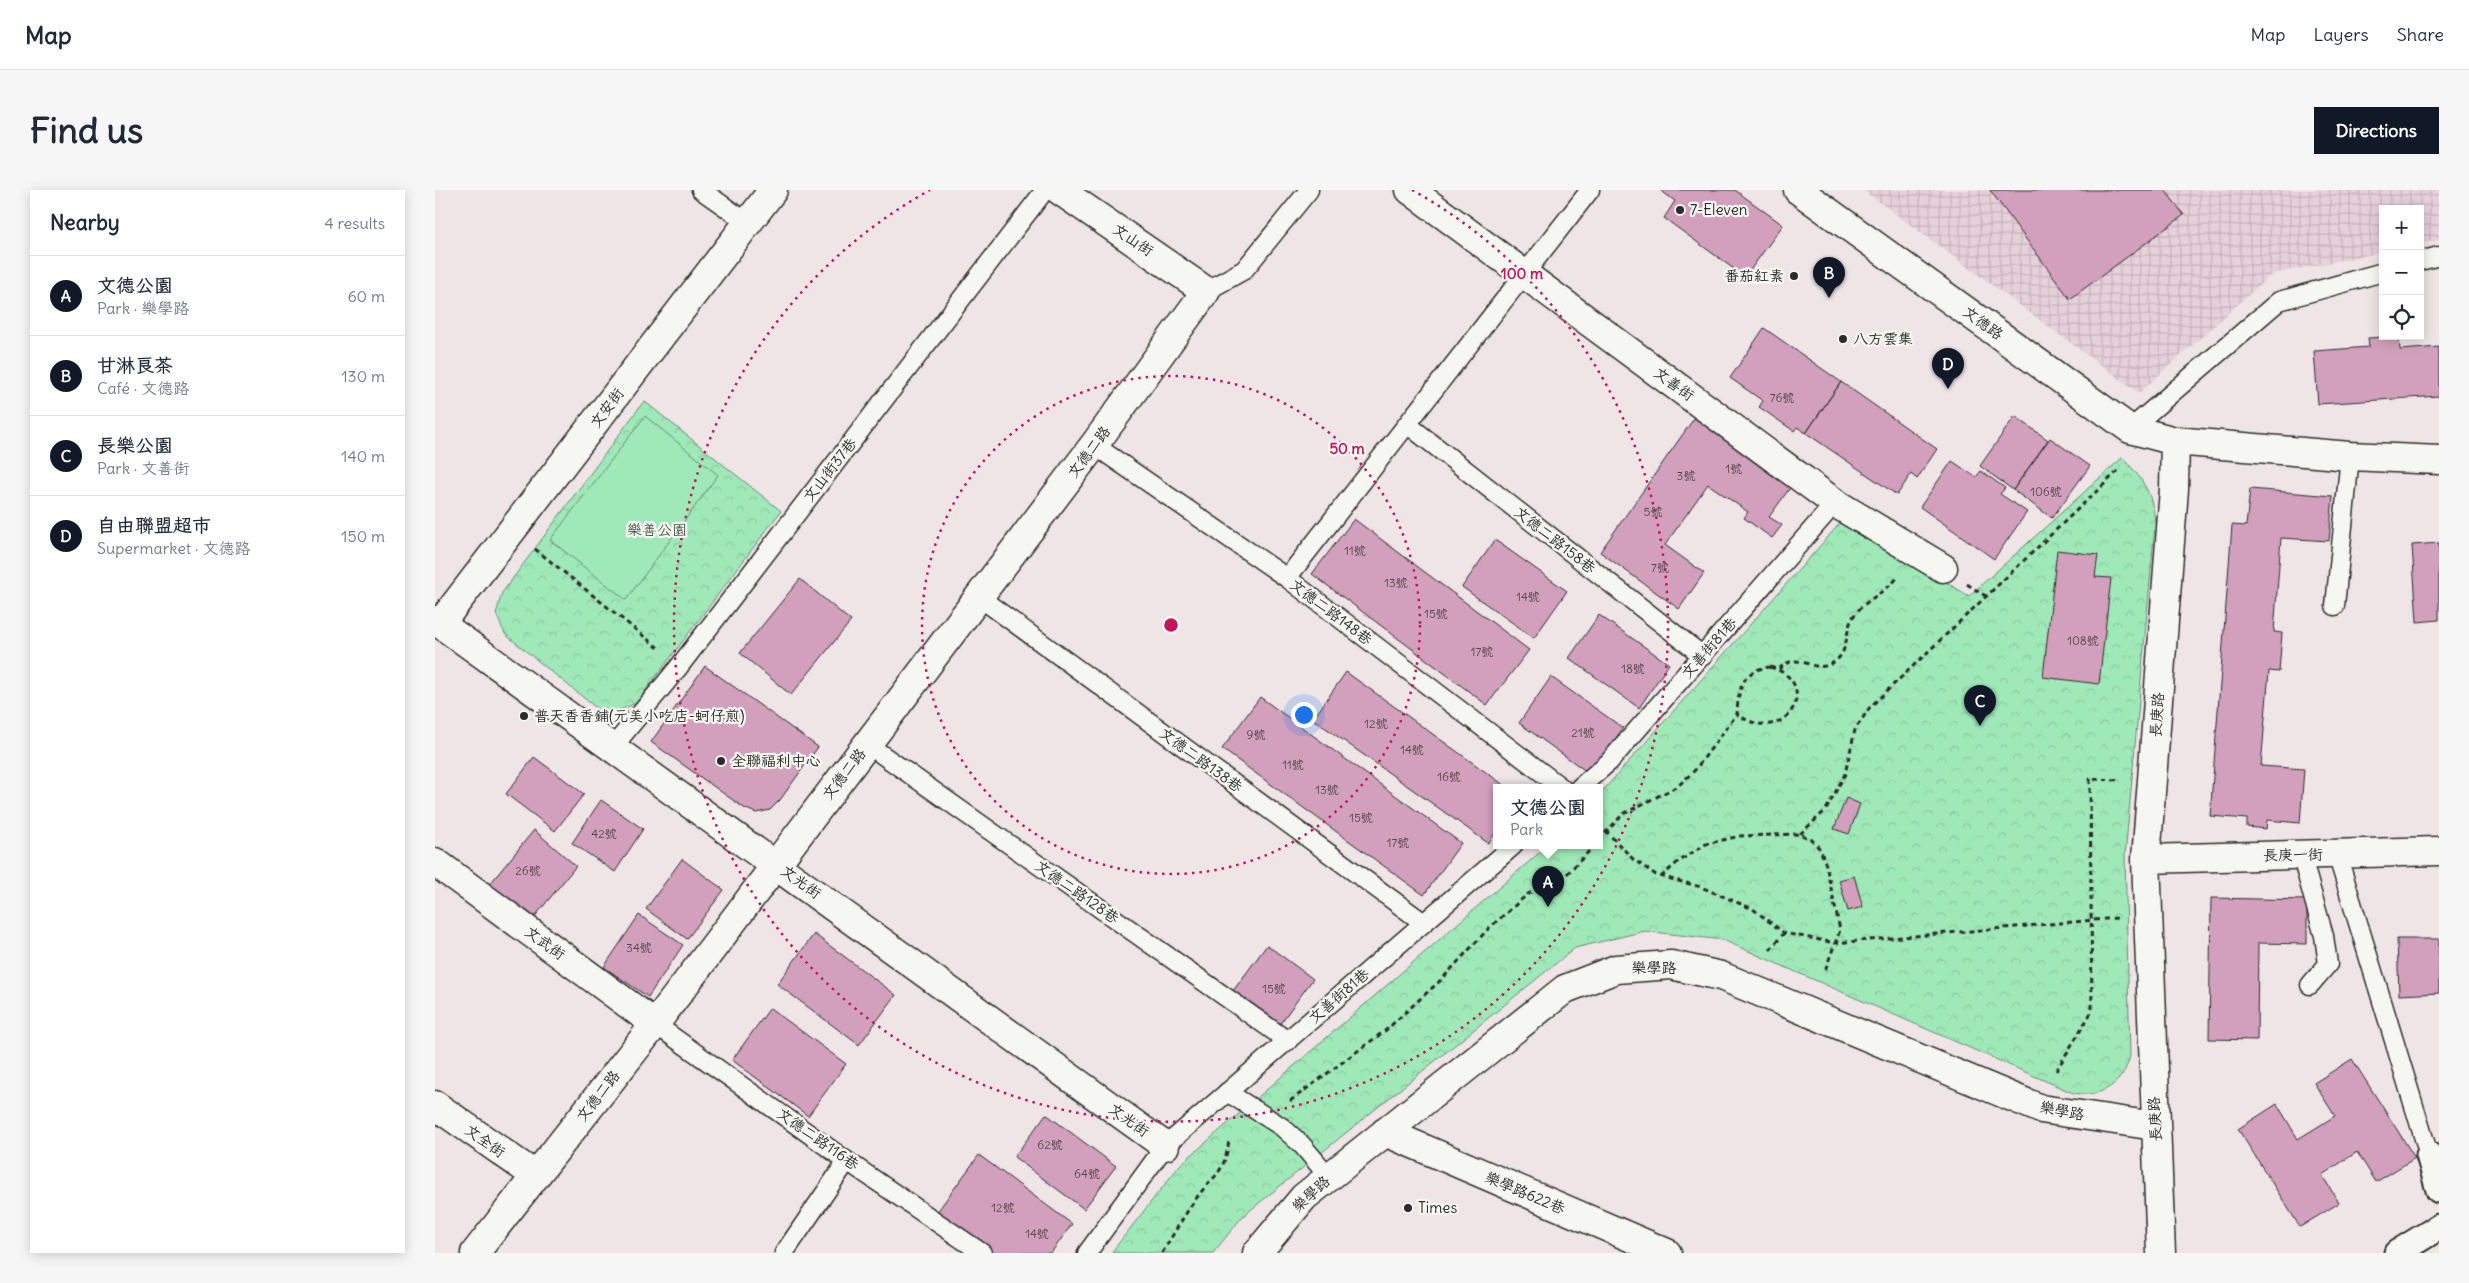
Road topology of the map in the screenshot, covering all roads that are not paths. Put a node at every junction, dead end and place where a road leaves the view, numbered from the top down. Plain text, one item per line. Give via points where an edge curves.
1 (701, 190) edge
2 (773, 190) edge
3 (1045, 190) edge
4 (1059, 190) edge
5 (1309, 190) edge
6 (1410, 190) edge
7 (1590, 190) edge
8 (1798, 190) edge
9 (748, 223) junction
10 (2439, 256) edge
11 (2424, 260) edge
12 (2379, 273) edge
13 (1525, 274) junction
14 (1207, 291) junction
15 (1407, 424) junction
16 (2130, 429) junction
17 (2175, 441) junction
18 (1094, 445) junction
19 (2350, 456) junction
20 (2439, 460) edge
21 (1835, 503) junction
22 (1943, 568) dead end
23 (1287, 578) junction
24 (979, 597) junction
25 (2335, 606) dead end
26 (438, 622) edge
27 (1703, 656) junction
28 (867, 744) junction
29 (612, 748) junction
30 (1557, 784) edge
31 (1584, 784) edge
32 (1510, 849) edge
33 (2439, 851) edge
34 (2301, 854) junction
35 (2337, 854) junction
36 (2146, 858) junction
37 (435, 862) edge
38 (775, 864) junction
39 (1424, 923) junction
40 (2310, 985) dead end
41 (655, 1024) junction
42 (1288, 1041) junction
43 (1227, 1092) junction
44 (435, 1105) edge
45 (2155, 1126) junction
46 (1385, 1132) junction
47 (1165, 1146) junction
48 (2429, 1155) joint
49 (847, 1161) junction
50 (536, 1176) junction
51 (1329, 1177) junction
52 (2439, 1190) edge
53 (2439, 1227) edge
54 (475, 1253) edge
55 (784, 1253) edge
56 (982, 1253) edge
57 (1087, 1253) edge
58 (1257, 1253) edge
59 (1667, 1253) edge
60 (2161, 1253) edge
61 (2397, 1253) edge

1 - 9 lane
2 - 9 street, 文安街
3 - 29 lane, 文山街37巷 via 678,668
4 - 14 street, 文山街
5 - 14 lane via 1245,270
6 - 13 street, 文善街
7 - 13 lane
8 - 16 street, 文德路
9 - 26 street, 文安街 via 514,530
10 - 11 lane
12 - 16 lane via 2279,301
13 - 15 lane
13 - 21 street, 文善街
14 - 18 street, 文德二路
15 - 23 lane
15 - 27 lane, 文德二路158巷
16 - 17 street, 文德路
17 - 19 street
17 - 36 street, 長庚路
18 - 23 lane, 文德二路148巷
18 - 24 street, 文德二路
19 - 20 street
19 - 25 lane
21 - 22 street, 文善街
21 - 27 lane, 文善街81巷
23 - 30 lane, 文德二路148巷
24 - 28 street, 文德二路
24 - 39 lane, 文德二路138巷
26 - 29 street, 文光街
27 - 31 lane, 文善街81巷 via 1609,762
28 - 38 street, 文德二路
28 - 42 lane, 文德二路128巷
29 - 38 street, 文光街
32 - 39 lane, 文善街81巷
33 - 35 street, 長庚一街
34 - 35 street, 長庚一街
34 - 36 street, 長庚一街
34 - 40 lane via 2324,936 2328,964
35 - 48 lane
36 - 45 street, 長庚路
37 - 41 street, 文武街
38 - 41 street, 文德二路
38 - 47 street, 文光街
39 - 42 lane, 文善街81巷
41 - 49 lane, 文德二路116巷
41 - 50 street, 文德二路
42 - 43 lane, 文善街81巷
43 - 47 lane, 文善街81巷
43 - 51 lane via 1281,1127 1302,1145
44 - 50 street, 文全街
45 - 46 street, 樂學路 via 2041,1109 1721,976 1671,965 1616,969 1565,989
45 - 60 street, 長庚路
46 - 51 street, 樂學路
46 - 59 street, 樂學路622巷
47 - 57 lane, 文善街81巷
48 - 52 street
49 - 55 lane
49 - 56 lane, 文德二路116巷
50 - 54 street, 文德二路
51 - 58 street, 樂學路 via 1304,1197
53 - 61 street

